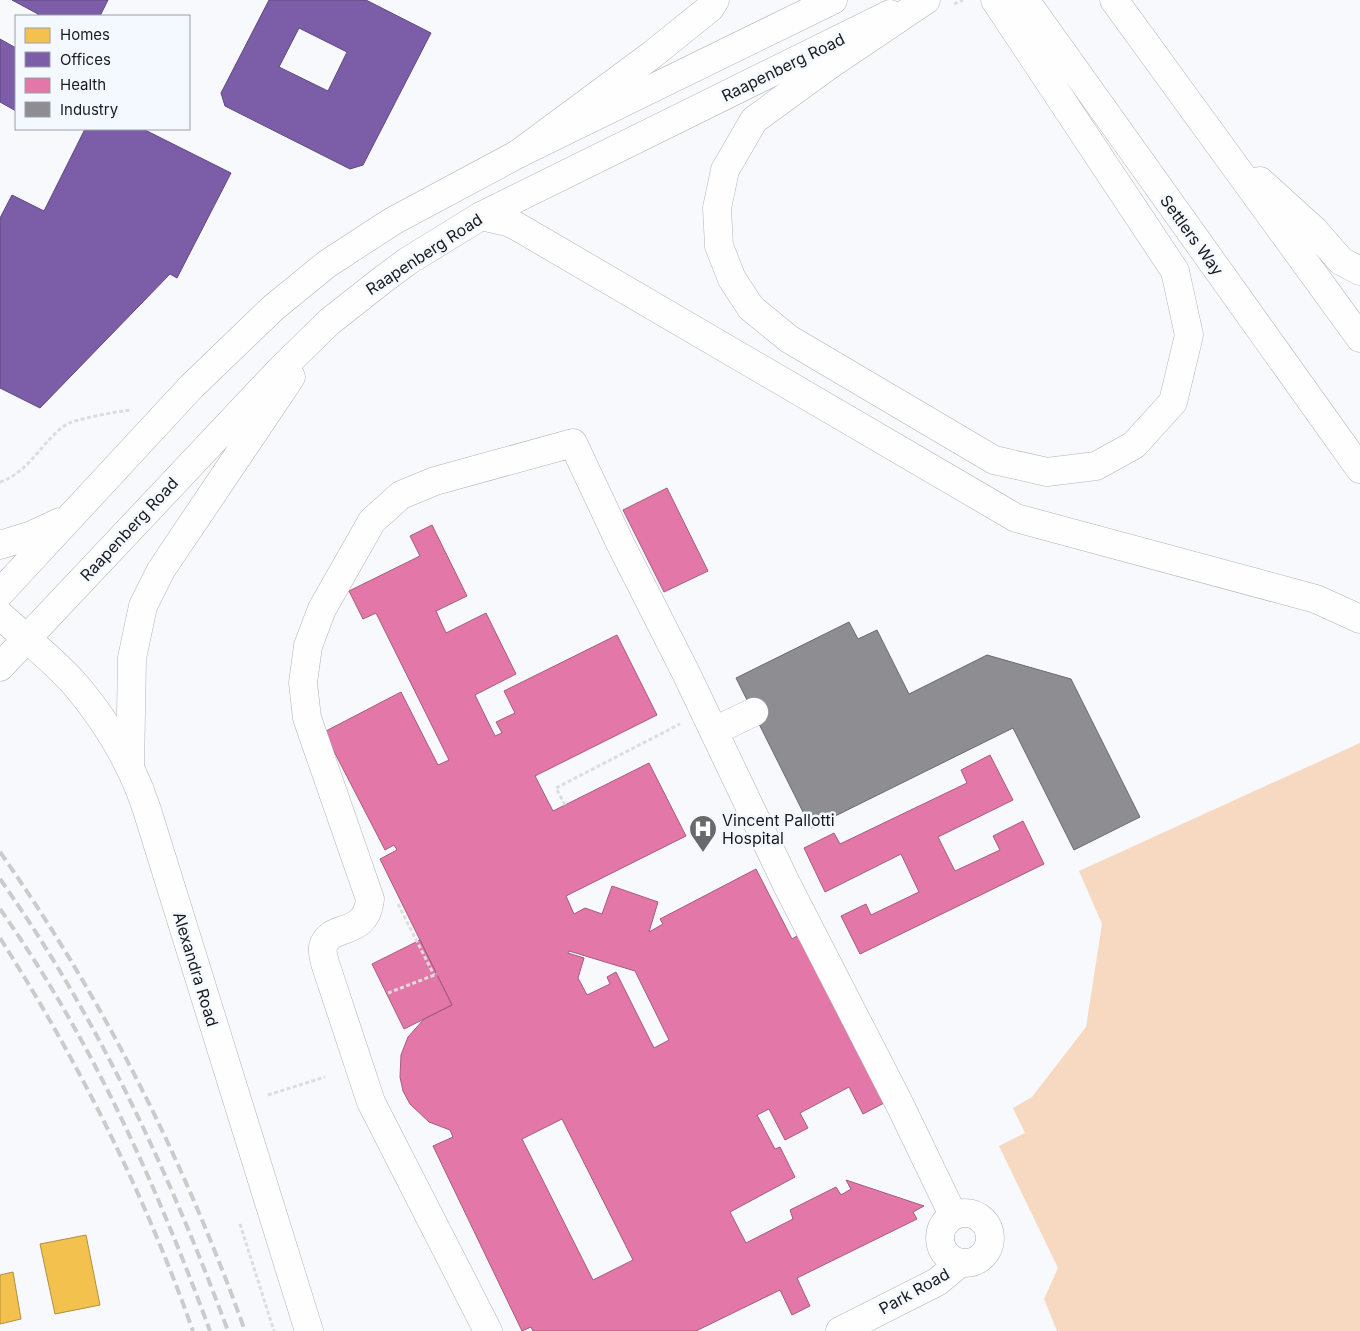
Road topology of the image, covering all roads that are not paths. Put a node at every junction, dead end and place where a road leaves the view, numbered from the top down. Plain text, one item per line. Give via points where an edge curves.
1 (715, 0) edge
2 (833, 0) edge
3 (918, 0) edge
4 (926, 0) edge
5 (995, 0) edge
6 (1025, 0) edge
7 (1114, 0) edge
8 (1216, 141) junction
9 (518, 154) junction
10 (480, 216) junction
11 (1360, 271) edge
12 (329, 322) junction
13 (1360, 338) edge
14 (1360, 470) edge
15 (71, 516) junction
16 (0, 545) edge
17 (0, 593) edge
18 (0, 615) edge
19 (1360, 618) edge
20 (26, 639) junction
21 (0, 667) edge
22 (754, 712) dead end
23 (710, 721) junction
24 (130, 768) junction
25 (953, 1215) junction
26 (960, 1263) junction
27 (309, 1331) edge
28 (488, 1331) edge
29 (840, 1331) edge

1 - 9 main road via 710,8 653,54
2 - 9 main road
3 - 10 main road, Raapenberg Road
4 - 5 main road via 754,120 725,170 717,208 719,246 732,278 751,308 789,339 968,445 994,460 1048,472 1096,466 1134,444 1173,402 1189,335 1175,271
6 - 14 main road, Settlers Way
7 - 8 main road
8 - 11 main road via 1314,230 1342,261
8 - 13 main road
9 - 15 main road via 393,221 319,270 273,308 191,387
10 - 12 main road, Raapenberg Road via 408,261
10 - 19 main road via 518,227 1016,518 1316,599
12 - 20 main road, Raapenberg Road via 263,387
12 - 24 main road via 166,562 143,606 132,658
15 - 16 main road via 32,535
15 - 17 main road
18 - 20 main road, Alexandra Road
20 - 21 main road, Raapenberg Road
20 - 24 main road, Alexandra Road via 73,683
22 - 23 main road
23 - 25 main road via 787,885
23 - 28 main road via 573,443 435,481 401,495 372,521 322,609 308,646 303,683 307,718 370,899 369,913 358,924 329,936 322,948 324,963 371,1102
24 - 27 main road, Alexandra Road via 147,810
25 - 26 main road via 940,1231 939,1242 950,1260
25 - 26 main road via 963,1212 974,1214 989,1229 987,1250 981,1258 971,1263
26 - 29 main road, Park Road via 937,1282

